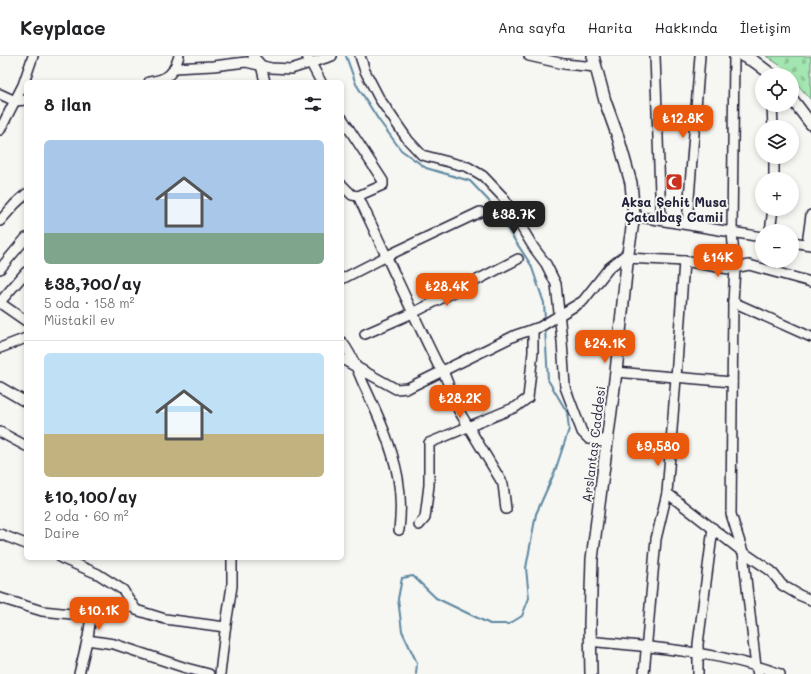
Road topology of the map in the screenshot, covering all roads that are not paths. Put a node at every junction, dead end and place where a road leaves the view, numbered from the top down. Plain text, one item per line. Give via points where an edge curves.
1 (33, 56) edge
2 (179, 56) edge
3 (253, 56) edge
4 (332, 56) edge
5 (360, 56) edge
6 (530, 56) edge
7 (655, 56) edge
8 (700, 56) edge
9 (734, 56) edge
10 (743, 56) edge
11 (309, 59) edge
12 (594, 61) edge
13 (262, 65) junction
14 (761, 68) edge
15 (171, 77) edge
16 (25, 80) edge
17 (161, 80) edge
18 (265, 80) edge
19 (319, 80) edge
20 (24, 82) edge
21 (0, 94) edge
22 (24, 100) edge
23 (15, 101) junction
24 (799, 108) edge
25 (344, 121) edge
26 (811, 124) edge
27 (0, 130) edge
28 (344, 187) edge
29 (24, 196) edge
30 (358, 196) junction
31 (480, 212) dead end
32 (634, 216) junction
33 (811, 216) edge
34 (661, 220) junction
35 (0, 221) edge
36 (687, 224) junction
37 (732, 232) junction
38 (755, 236) edge
39 (24, 240) edge
40 (799, 243) edge
41 (809, 244) edge
42 (627, 255) junction
43 (387, 256) junction
44 (518, 259) dead end
45 (684, 261) junction
46 (735, 268) junction
47 (0, 269) edge
48 (24, 274) edge
49 (344, 278) edge
50 (811, 282) edge
51 (732, 302) junction
52 (0, 303) edge
53 (413, 313) junction
54 (557, 316) junction
55 (24, 320) edge
56 (536, 328) junction
57 (365, 334) dead end
58 (811, 337) edge
59 (24, 339) edge
60 (344, 344) edge
61 (0, 348) edge
62 (344, 360) edge
63 (356, 367) junction
64 (444, 371) junction
65 (616, 372) junction
66 (676, 378) junction
67 (732, 382) junction
68 (0, 387) edge
69 (24, 400) edge
70 (469, 427) junction
71 (0, 432) edge
72 (607, 441) junction
73 (24, 445) edge
74 (667, 493) junction
75 (506, 509) dead end
76 (419, 525) dead end
77 (712, 528) junction
78 (399, 530) dead end
79 (0, 534) edge
80 (24, 543) edge
81 (743, 552) junction
82 (66, 560) edge
83 (232, 560) edge
84 (0, 598) edge
85 (811, 600) edge
86 (134, 607) junction
87 (91, 616) junction
88 (225, 627) junction
89 (87, 640) junction
90 (590, 641) junction
91 (646, 647) junction
92 (698, 653) junction
93 (178, 670) edge
94 (757, 670) edge
95 (79, 674) edge
96 (209, 674) edge
97 (220, 674) edge
98 (591, 674) edge
99 (644, 674) edge
100 (698, 674) edge
101 (780, 674) edge

1 - 16 street
2 - 15 street
3 - 13 street
4 - 11 street
5 - 54 street via 379,98 408,140 422,155 468,167 483,176 503,197 556,284
6 - 12 street via 564,64
7 - 34 street
8 - 36 street
9 - 37 street
10 - 14 main road
11 - 13 street via 291,69
11 - 19 street
12 - 32 main road, Arslantaş Caddesi via 631,183
13 - 15 street via 246,62 213,66
13 - 18 street
15 - 17 street
20 - 23 street
21 - 23 street
22 - 23 street
23 - 27 street
24 - 26 main road
25 - 30 street via 383,181 383,185
28 - 30 street via 352,195
29 - 35 street
30 - 43 street
31 - 43 street
32 - 34 street
32 - 42 main road, Arslantaş Caddesi
33 - 41 street
34 - 36 street
36 - 37 street
37 - 38 street
37 - 46 street
39 - 47 street
40 - 41 street
42 - 45 street
42 - 54 street via 610,268 583,302
42 - 65 main road, Arslantaş Caddesi
43 - 49 street
43 - 53 street
44 - 53 street
45 - 46 street
45 - 66 street
46 - 50 street via 749,265
46 - 51 street
48 - 52 street
51 - 58 street
51 - 67 street
52 - 55 street
53 - 57 street
53 - 64 street via 438,365
54 - 56 street
54 - 72 street via 562,341 565,387 579,426 589,439
56 - 64 street via 516,335
56 - 70 street via 528,398 516,407
59 - 61 street
60 - 63 street
62 - 63 street
63 - 64 street via 396,389 408,388
63 - 78 street via 397,472 401,510
64 - 70 street via 459,411
65 - 66 street
65 - 72 main road, Arslantaş Caddesi
66 - 67 street
66 - 74 street
67 - 81 street via 731,514
68 - 69 street
70 - 75 street via 503,484
70 - 76 street via 429,443 425,518
71 - 73 street
72 - 90 main road, Arslantaş Caddesi via 592,559
74 - 77 street
74 - 91 street via 656,539
77 - 81 street
77 - 92 street
79 - 80 street
81 - 85 street via 771,571 782,585
81 - 94 street
82 - 86 street via 98,574 123,590
83 - 88 street via 232,586
84 - 87 street via 42,611
86 - 87 street via 95,607
86 - 88 street via 136,610 165,619
87 - 89 street
88 - 97 street
89 - 93 street via 114,644
89 - 95 street
90 - 91 street
90 - 98 main road, Arslantaş Caddesi
91 - 92 street
91 - 99 street
92 - 94 street via 725,658
92 - 100 street
93 - 96 street
94 - 101 street

